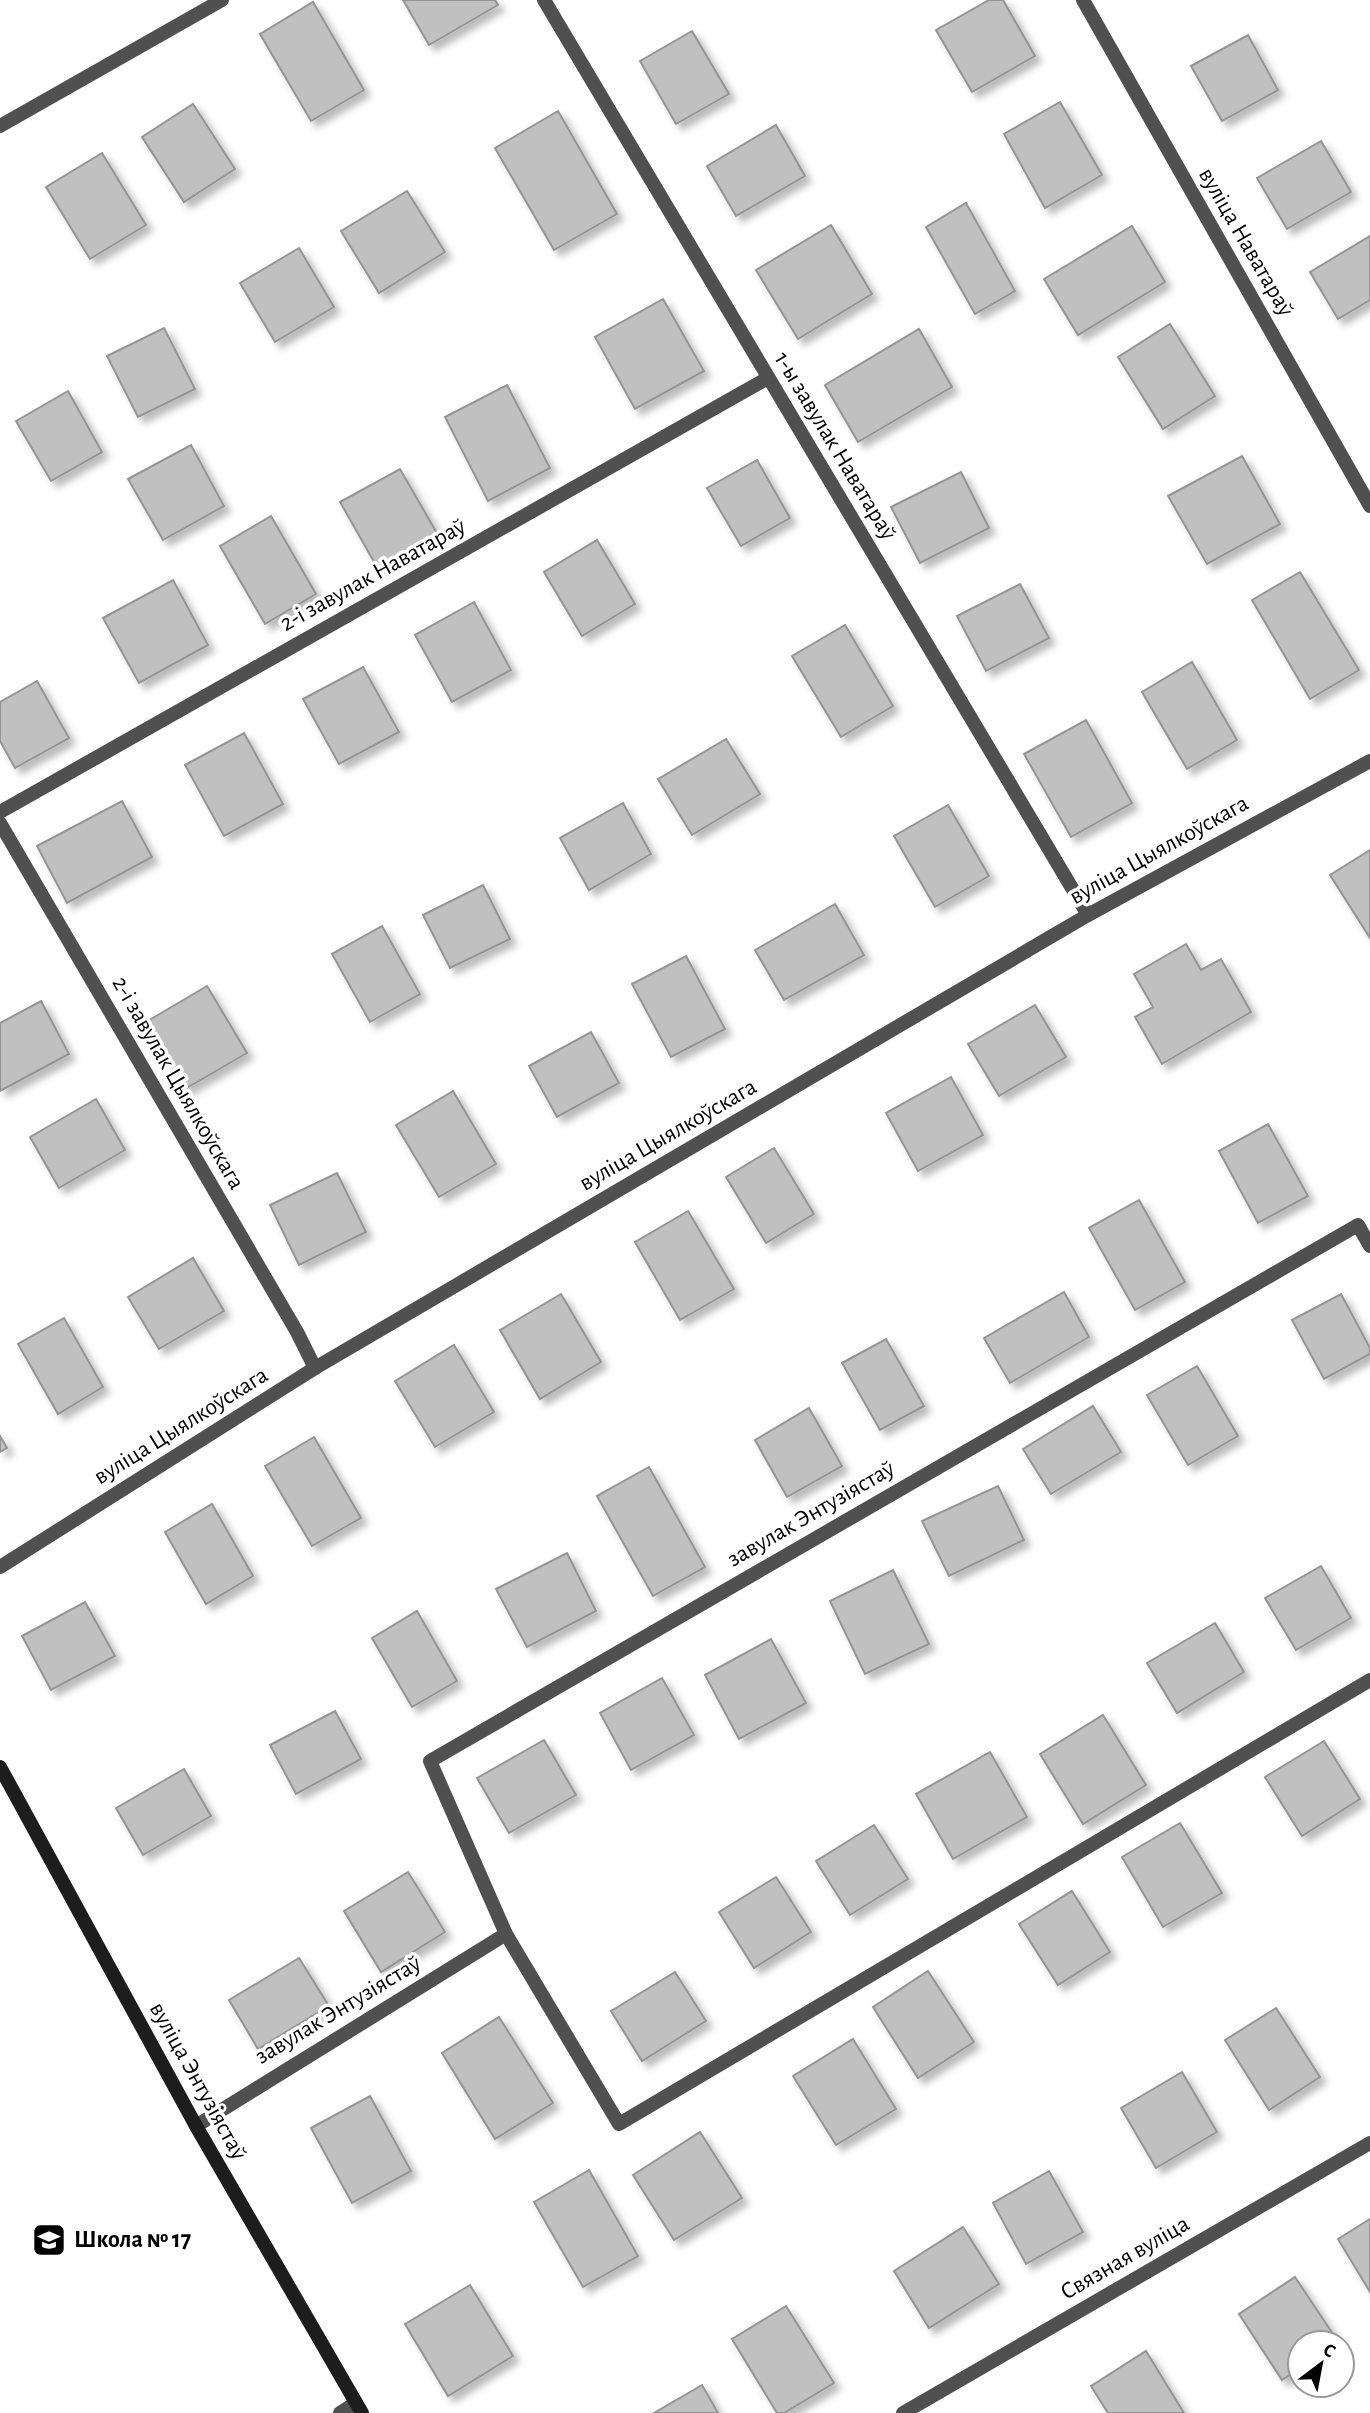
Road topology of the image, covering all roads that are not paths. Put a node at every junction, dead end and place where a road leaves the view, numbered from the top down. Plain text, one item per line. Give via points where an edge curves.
1 (222, 0) edge
2 (544, 0) edge
3 (1083, 0) edge
4 (0, 126) edge
5 (768, 378) junction
6 (1370, 506) edge
7 (1370, 761) edge
8 (0, 812) edge
9 (0, 823) edge
10 (1088, 915) junction
11 (1370, 1246) edge
12 (315, 1368) junction
13 (0, 1567) edge
14 (1370, 1680) edge
15 (0, 1767) edge
16 (506, 1934) junction
17 (196, 2126) junction
18 (1370, 2143) edge
19 (359, 2408) edge
20 (920, 2409) edge
21 (340, 2413) edge
22 (903, 2413) edge

1 - 4 street
2 - 5 street, 1-ы завулак Наватараў
3 - 6 street, вуліца Наватараў
5 - 8 street, 2-і завулак Наватараў
5 - 10 street, 1-ы завулак Наватараў
7 - 10 street, вуліца Цыялкоўскага
9 - 12 street, 2-і завулак Цыялкоўскага
10 - 12 street, вуліца Цыялкоўскага
11 - 16 street, завулак Энтузіястаў via 1358,1225 430,1761
12 - 13 street, вуліца Цыялкоўскага
14 - 16 street, завулак Энтузіястаў via 619,2124
15 - 17 main road, вуліца Энтузіястаў
16 - 17 street, завулак Энтузіястаў
17 - 19 main road, вуліца Энтузіястаў
18 - 20 street, Связная вуліца
19 - 21 street
20 - 22 street, Связная вуліца

